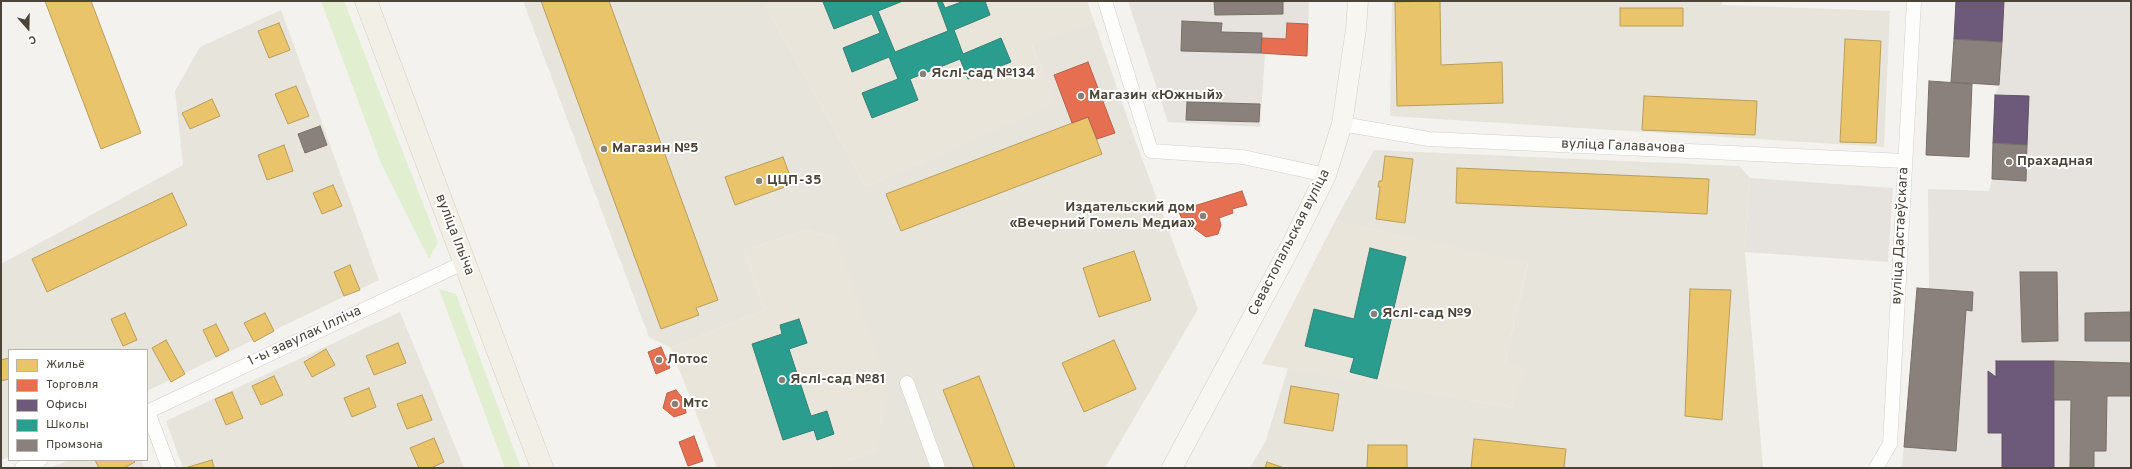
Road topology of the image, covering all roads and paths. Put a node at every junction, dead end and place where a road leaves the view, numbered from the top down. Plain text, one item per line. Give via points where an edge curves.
1 (366, 1) edge
2 (1105, 1) edge
3 (1358, 1) edge
4 (1914, 1) edge
5 (1342, 124) junction
6 (1905, 161) junction
7 (1326, 175) junction
8 (465, 262) junction
9 (907, 383) dead end
10 (148, 412) edge
11 (38, 461) edge
12 (22, 468) edge
13 (169, 468) edge
14 (542, 468) edge
15 (938, 468) edge
16 (1172, 468) edge
17 (1876, 468) edge

1 - 8 main road, вуліца Ільіча
2 - 7 street via 1151,152 1243,157
3 - 5 street, Севастопальская вуліца
4 - 6 street, вуліца Дастаеўскага
5 - 6 street, вуліца Галавачова via 1430,139
5 - 7 street, Севастопальская вуліца
6 - 17 street, вуліца Дастаеўскага via 1890,444
7 - 16 street, Севастопальская вуліца via 1292,244
8 - 10 street, 1-ы завулак Ілліча
8 - 14 main road, вуліца Ільіча
9 - 15 street
10 - 13 street
11 - 12 street

